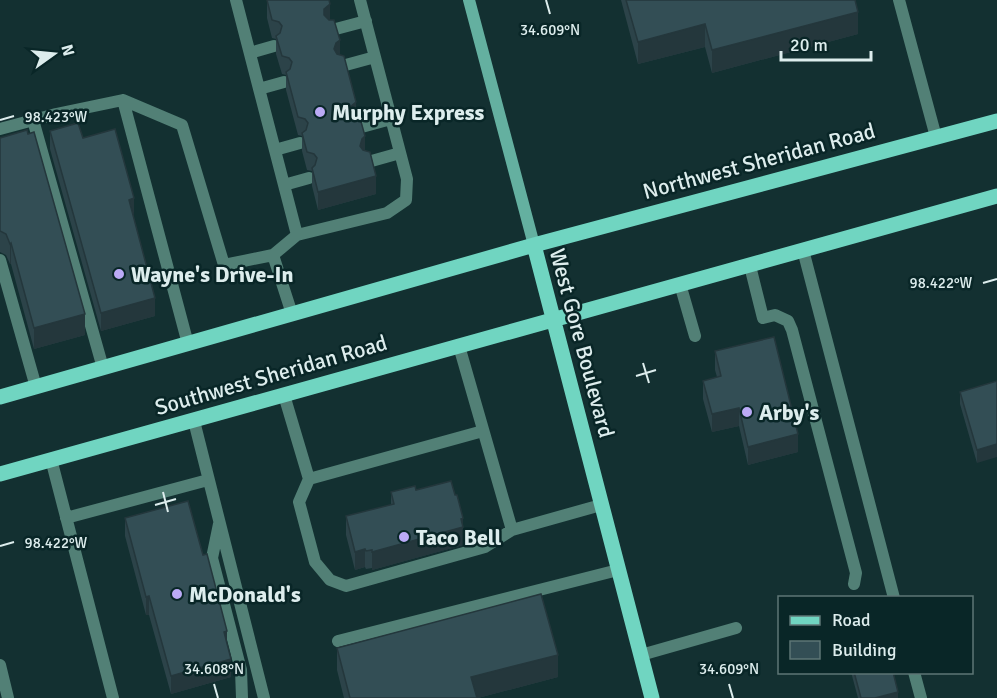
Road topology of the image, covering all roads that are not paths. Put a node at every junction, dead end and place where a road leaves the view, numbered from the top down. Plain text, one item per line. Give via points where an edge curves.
1 (236, 0) edge
2 (360, 0) edge
3 (469, 0) edge
4 (899, 0) edge
5 (366, 21) junction
6 (332, 30) edge
7 (274, 46) edge
8 (250, 53) junction
9 (375, 57) junction
10 (342, 66) edge
11 (284, 82) edge
12 (259, 89) junction
13 (123, 100) junction
14 (392, 119) junction
15 (33, 120) junction
16 (997, 121) edge
17 (358, 128) edge
18 (0, 129) edge
19 (936, 137) junction
20 (300, 143) edge
21 (275, 150) junction
22 (400, 153) junction
23 (368, 162) edge
24 (309, 178) dead end
25 (284, 185) junction
26 (997, 196) edge
27 (297, 235) junction
28 (534, 245) junction
29 (803, 250) junction
30 (273, 255) junction
31 (0, 260) edge
32 (750, 266) junction
33 (680, 284) junction
34 (292, 314) junction
35 (553, 320) junction
36 (695, 336) dead end
37 (188, 344) junction
38 (459, 346) junction
39 (103, 368) junction
40 (36, 387) junction
41 (284, 395) junction
42 (0, 397) edge
43 (194, 421) junction
44 (483, 431) junction
45 (51, 459) junction
46 (0, 474) edge
47 (309, 479) junction
48 (208, 480) junction
49 (601, 505) junction
50 (66, 518) junction
51 (220, 519) junction
52 (512, 530) junction
53 (618, 570) junction
54 (854, 584) dead end
55 (894, 596) edge
56 (736, 628) dead end
57 (338, 641) dead end
58 (641, 655) junction
59 (0, 665) edge
60 (915, 674) edge
61 (8, 698) edge
62 (113, 698) edge
63 (242, 698) edge
64 (264, 698) edge
65 (652, 698) edge
66 (921, 698) edge

1 - 8 street
2 - 5 street
3 - 28 main road, West Gore Boulevard
4 - 19 street
5 - 6 street
5 - 9 street
7 - 8 street
8 - 12 street
9 - 10 street
9 - 14 street
11 - 12 street
12 - 21 street
13 - 15 street
13 - 30 street via 182,125 224,265
13 - 37 street
14 - 17 street
14 - 22 street
15 - 18 street
15 - 39 street
16 - 19 main road, Northwest Sheridan Road
19 - 28 main road, Northwest Sheridan Road
20 - 21 street
21 - 25 street
22 - 23 street
22 - 27 street via 407,179 406,200 387,213
24 - 25 street
25 - 27 street
26 - 29 main road
27 - 30 street
28 - 34 main road
28 - 35 main road, West Gore Boulevard
29 - 32 main road
29 - 55 street
30 - 34 street
31 - 40 street
32 - 33 main road
32 - 54 street via 763,318 775,315 788,321 792,330 856,573
33 - 35 main road
33 - 36 street
34 - 37 main road
35 - 38 main road, Southwest Sheridan Road
35 - 49 main road, West Gore Boulevard
37 - 39 main road
38 - 41 main road, Southwest Sheridan Road
38 - 44 street
39 - 40 main road
40 - 42 main road
41 - 43 main road, Southwest Sheridan Road
41 - 47 street
43 - 45 main road, Southwest Sheridan Road
43 - 48 street
44 - 47 street
44 - 52 street
45 - 46 main road, Southwest Sheridan Road
45 - 50 street
47 - 52 street via 299,502 315,562 330,579 345,586 485,547
48 - 50 street
48 - 51 street
49 - 52 street
49 - 53 main road, West Gore Boulevard
50 - 62 street
51 - 63 street via 212,558 241,670
51 - 64 street
53 - 57 street
53 - 58 main road, West Gore Boulevard
56 - 58 street
58 - 65 main road, West Gore Boulevard
59 - 61 street
60 - 66 street

